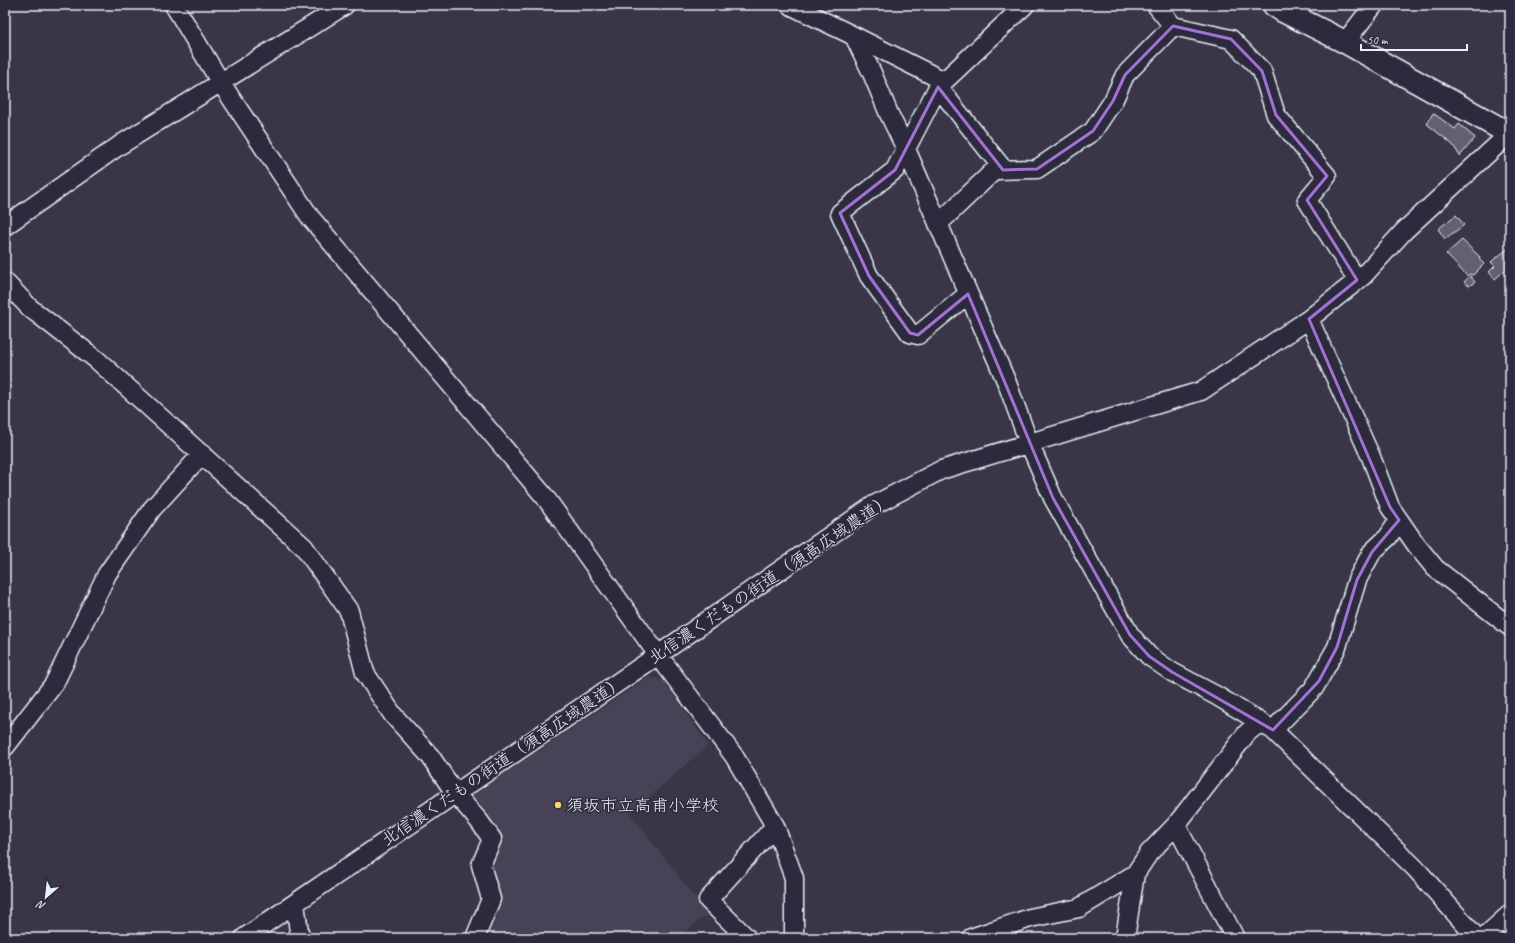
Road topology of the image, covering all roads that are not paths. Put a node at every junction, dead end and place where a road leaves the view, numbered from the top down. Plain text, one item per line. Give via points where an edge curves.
1 (174, 5) edge
2 (345, 5) edge
3 (790, 5) edge
4 (1024, 5) edge
5 (1156, 5) edge
6 (1274, 5) edge
7 (1374, 5) edge
8 (1173, 26) junction
9 (854, 36) junction
10 (1346, 42) junction
11 (221, 83) junction
12 (941, 84) junction
13 (1510, 134) edge
14 (906, 149) junction
15 (995, 170) junction
16 (938, 224) junction
17 (5, 226) edge
18 (1357, 280) junction
19 (5, 282) edge
20 (968, 294) junction
21 (1309, 319) junction
22 (1029, 444) junction
23 (202, 454) junction
24 (1400, 520) junction
25 (1510, 628) edge
26 (658, 655) junction
27 (1266, 726) junction
28 (5, 747) edge
29 (455, 793) junction
30 (1176, 825) junction
31 (775, 826) junction
32 (1135, 874) junction
33 (295, 904) junction
34 (1510, 914) edge
35 (244, 938) edge
36 (300, 938) edge
37 (475, 938) edge
38 (746, 938) edge
39 (794, 938) edge
40 (971, 938) edge
41 (1125, 938) edge
42 (1235, 938) edge
43 (1477, 938) edge
44 (1483, 938) edge

1 - 11 street
2 - 11 street
3 - 9 street
4 - 12 street
5 - 8 street
6 - 10 main road via 1283,12
7 - 10 street
8 - 15 street via 1125,75 1113,101 1093,131 1037,169
8 - 18 street via 1230,39 1262,70 1276,115 1327,176 1307,200
9 - 12 street
9 - 14 street
10 - 13 main road
11 - 17 street via 120,145
11 - 26 street via 310,217 545,498
12 - 14 street
12 - 15 street via 1000,166
13 - 18 street, 北信濃くだもの街道（須高広域農道） via 1404,231
14 - 16 street
14 - 20 street via 895,170 840,213 869,276 910,333 918,334
15 - 16 street
16 - 20 street
18 - 21 street, 北信濃くだもの街道（須高広域農道）
19 - 23 street via 30,308 97,360
20 - 22 street via 1007,383
21 - 22 street, 北信濃くだもの街道（須高広域農道） via 1201,390
21 - 24 street via 1371,457 1390,507
22 - 26 street, 北信濃くだもの街道（須高広域農道） via 941,470 874,505
22 - 27 street via 1053,498 1130,635 1149,656 1172,672
23 - 28 street via 152,509 107,574 54,684
23 - 29 street via 304,547 349,611 365,673 393,715 430,756
24 - 25 street via 1435,568
24 - 27 street via 1388,537 1372,552 1357,580 1337,647 1319,681 1314,688
26 - 29 street, 北信濃くだもの街道（須高広域農道）
26 - 31 street via 734,756
27 - 30 street via 1247,733
27 - 43 street via 1416,869
29 - 33 street, 北信濃くだもの街道（須高広域農道）
29 - 37 street via 492,839 481,866 490,899
30 - 32 street via 1149,853
30 - 42 street
31 - 38 street via 708,900
31 - 39 street via 794,878
32 - 40 street via 1079,908 1030,918
32 - 41 street
33 - 35 street, 北信濃くだもの街道（須高広域農道）
33 - 36 street
34 - 44 street

